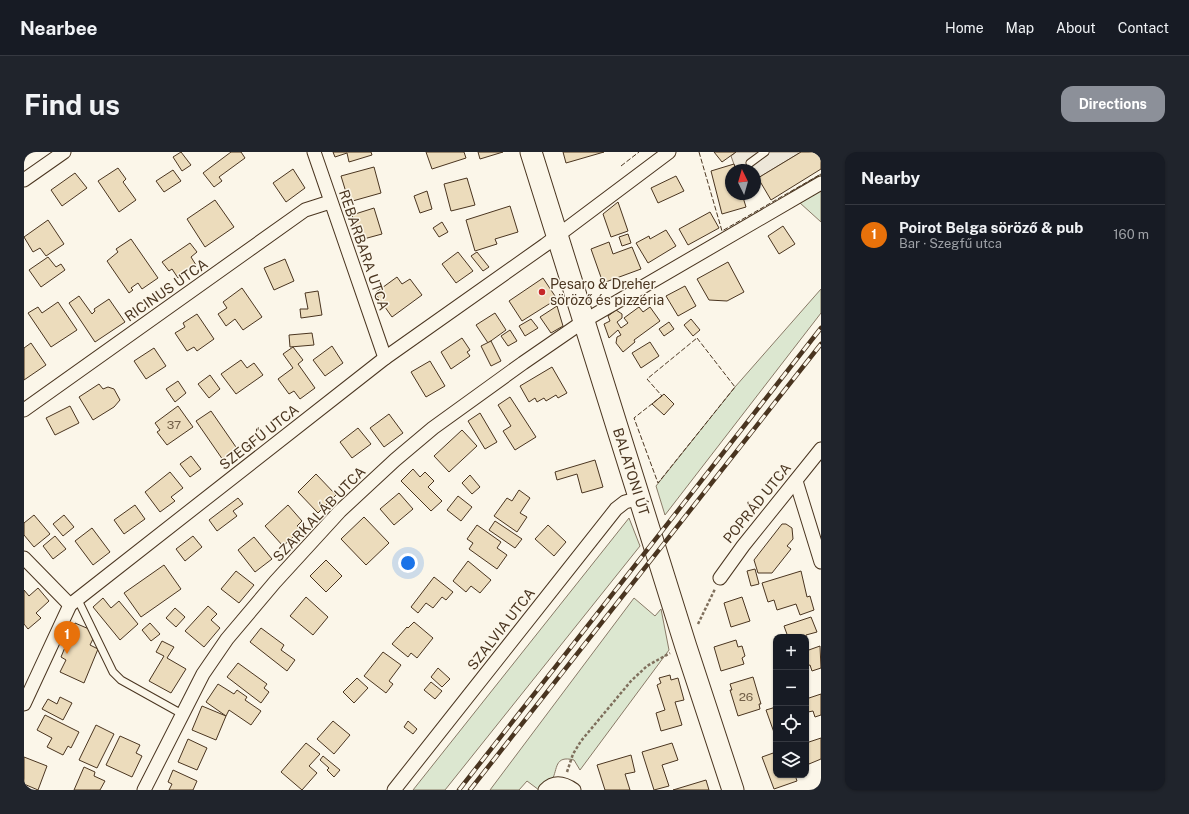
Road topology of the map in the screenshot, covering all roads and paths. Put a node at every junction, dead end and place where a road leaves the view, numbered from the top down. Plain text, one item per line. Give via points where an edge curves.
1 (64, 152) edge
2 (314, 152) edge
3 (531, 152) edge
4 (669, 152) edge
5 (765, 152) edge
6 (750, 163) dead end
7 (24, 180) edge
8 (821, 183) edge
9 (330, 202) junction
10 (558, 235) junction
11 (584, 321) junction
12 (385, 358) junction
13 (24, 410) edge
14 (821, 449) edge
15 (796, 482) junction
16 (640, 498) junction
17 (24, 558) edge
18 (821, 562) edge
19 (720, 578) dead end
20 (74, 603) junction
21 (630, 681) dead end
22 (24, 704) edge
23 (182, 714) junction
24 (570, 787) edge
25 (144, 790) edge
26 (394, 790) edge
27 (544, 790) edge
28 (733, 790) edge

1 - 7 street
2 - 9 street, REBARBARA UTCA
3 - 10 main road, BALATONI ÚT
4 - 10 street, SZEGFŰ UTCA
5 - 6 lane
8 - 11 street, SZARKALÁB UTCA
9 - 12 street, REBARBARA UTCA
9 - 13 street, RICINUS UTCA via 305,210
10 - 11 main road, BALATONI ÚT
10 - 12 street, SZEGFŰ UTCA
11 - 16 main road, BALATONI ÚT
11 - 23 street, SZARKALÁB UTCA via 433,428 340,511 227,639 203,674
12 - 20 street, SZEGFŰ UTCA
14 - 15 street, POPRÁD UTCA
15 - 18 street
15 - 19 street, POPRÁD UTCA
16 - 26 street, SZALVIA UTCA via 625,502 616,509
16 - 28 main road, BALATONI ÚT
17 - 20 street
20 - 22 street, SZEGFŰ UTCA
20 - 23 lane via 113,672 121,680
21 - 24 path via 573,754
23 - 25 street, SZARKALÁB UTCA
24 - 27 street via 556,784

